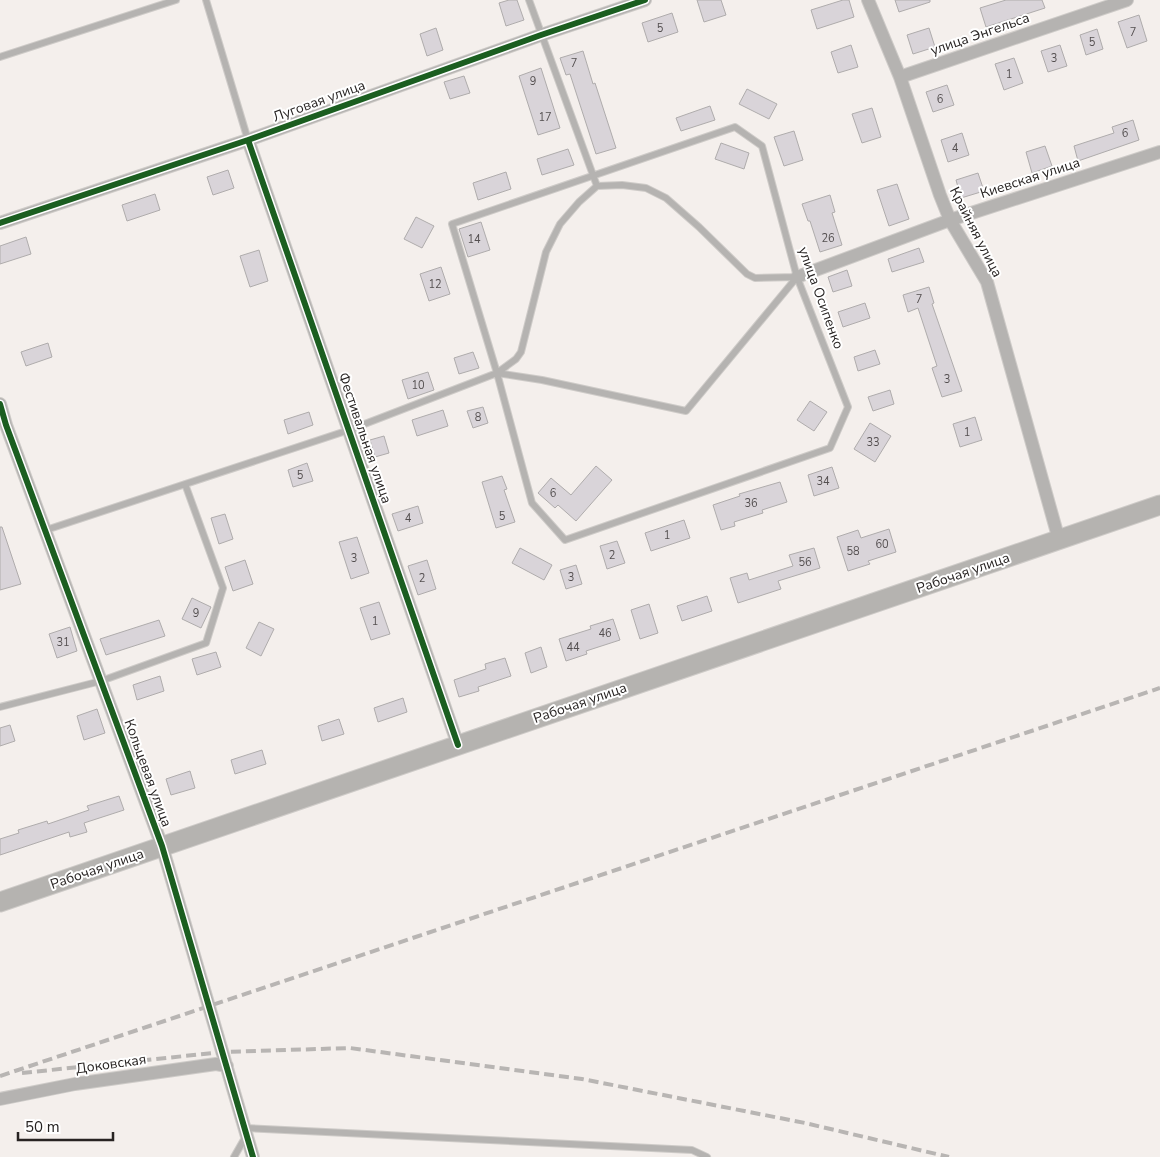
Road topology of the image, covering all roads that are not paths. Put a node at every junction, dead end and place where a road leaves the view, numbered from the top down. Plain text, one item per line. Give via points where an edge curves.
1 (176, 0) edge
2 (206, 0) edge
3 (529, 0) edge
4 (645, 0) edge
5 (868, 0) edge
6 (1127, 0) edge
7 (541, 35) junction
8 (0, 56) edge
9 (900, 77) junction
10 (248, 140) junction
11 (1160, 152) edge
12 (592, 176) junction
13 (597, 186) junction
14 (950, 220) junction
15 (0, 222) edge
16 (797, 277) junction
17 (497, 373) junction
18 (0, 404) edge
19 (349, 430) junction
20 (185, 484) junction
21 (1160, 505) edge
22 (46, 530) junction
23 (1059, 540) junction
24 (101, 681) junction
25 (0, 707) edge
26 (458, 745) junction
27 (162, 846) junction
28 (0, 902) edge
29 (227, 1066) junction
30 (0, 1099) edge
31 (245, 1131) junction
32 (234, 1157) edge
33 (253, 1157) edge
34 (707, 1157) edge

1 - 8 lane
2 - 10 lane, Фестивальная улица
3 - 7 lane
4 - 7 street, Луговая улица
5 - 9 street, Крайняя улица
6 - 9 street, улица Энгельса
7 - 10 street, Луговая улица
7 - 12 lane
9 - 14 street, Крайняя улица
10 - 15 street, Луговая улица
10 - 19 street, Фестивальная улица
11 - 14 street, Киевская улица
12 - 13 lane
12 - 16 lane, улица Осипенко via 735,127 762,146
12 - 17 lane, улица Осипенко via 452,224
13 - 16 lane via 646,188 666,198 747,274 755,278
13 - 17 lane via 560,224 546,252 521,352
14 - 16 street, Киевская улица
14 - 23 street, Крайняя улица via 986,282
16 - 17 lane via 686,411
16 - 17 lane, улица Осипенко via 848,407 830,448 565,540 532,503
17 - 19 lane
18 - 22 street, Кольцевая улица
19 - 20 lane
19 - 26 street, Фестивальная улица
20 - 22 lane
20 - 24 lane via 223,588 206,643
21 - 23 main road, Рабочая улица
22 - 24 street, Кольцевая улица
23 - 26 main road, Рабочая улица
24 - 25 lane
24 - 27 street, Кольцевая улица
26 - 27 main road, Рабочая улица
27 - 28 main road, Рабочая улица
27 - 29 street, Кольцевая улица
29 - 30 street, Доковская via 216,1064 94,1081
29 - 31 street, Кольцевая улица
31 - 32 lane
31 - 33 street, Кольцевая улица
31 - 34 lane via 692,1150

